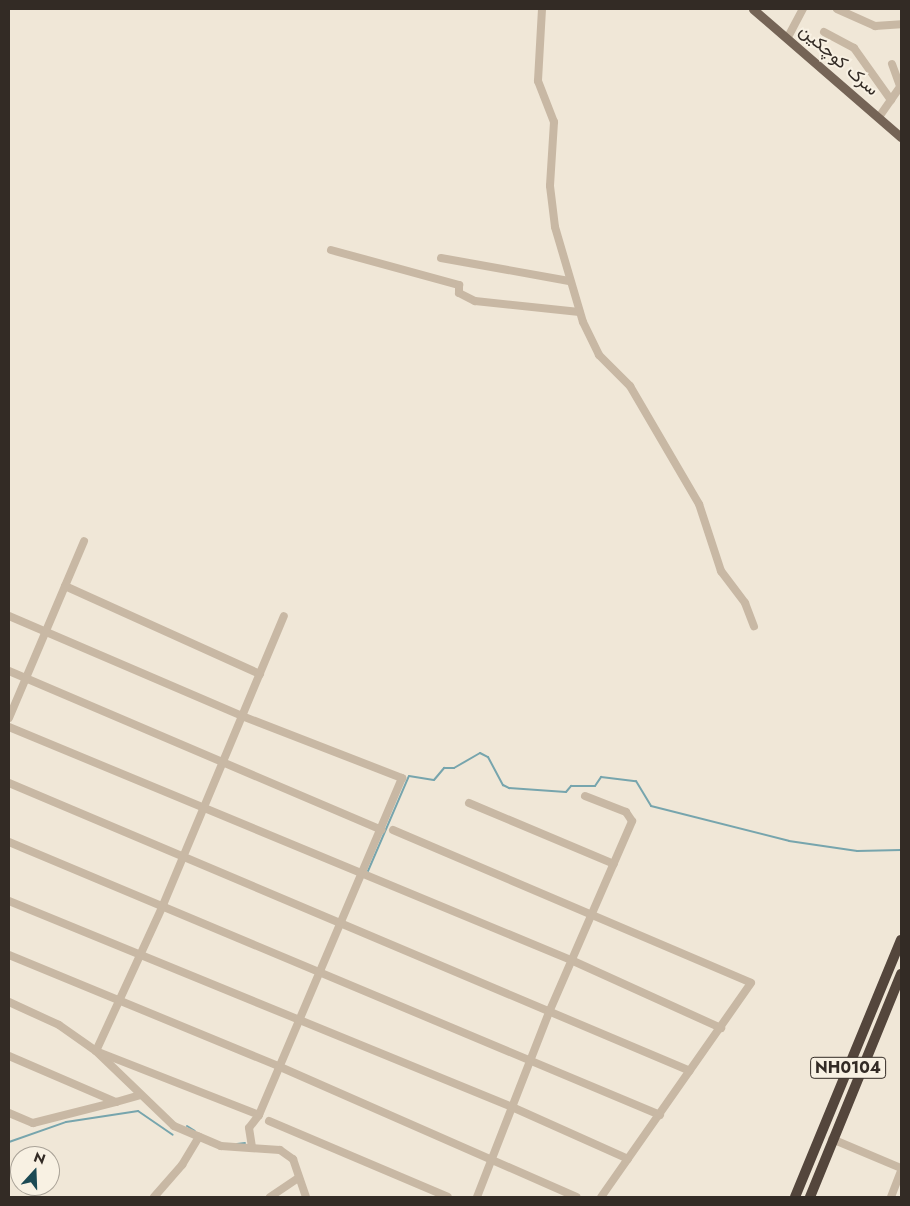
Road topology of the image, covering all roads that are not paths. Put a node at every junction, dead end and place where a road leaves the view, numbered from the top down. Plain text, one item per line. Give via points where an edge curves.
1 (542, 9) edge
2 (753, 9) edge
3 (803, 9) edge
4 (836, 9) edge
5 (901, 24) edge
6 (824, 32) dead end
7 (788, 37) junction
8 (892, 64) dead end
9 (900, 89) edge
10 (891, 100) junction
11 (880, 117) junction
12 (901, 138) edge
13 (331, 250) dead end
14 (441, 258) dead end
15 (569, 281) junction
16 (580, 312) junction
17 (84, 541) dead end
18 (66, 586) junction
19 (9, 616) edge
20 (284, 616) dead end
21 (754, 626) dead end
22 (44, 632) junction
23 (9, 671) edge
24 (260, 674) junction
25 (25, 678) junction
26 (242, 716) junction
27 (9, 718) edge
28 (9, 727) edge
29 (223, 761) junction
30 (9, 784) edge
31 (585, 796) dead end
32 (469, 803) dead end
33 (204, 809) junction
34 (381, 830) junction
35 (393, 830) dead end
36 (9, 842) edge
37 (182, 857) junction
38 (614, 864) junction
39 (361, 875) junction
40 (9, 901) edge
41 (163, 905) junction
42 (592, 914) junction
43 (341, 924) junction
44 (901, 940) edge
45 (141, 954) junction
46 (9, 955) edge
47 (571, 960) junction
48 (320, 971) junction
49 (901, 974) edge
50 (119, 1000) junction
51 (9, 1002) edge
52 (550, 1010) junction
53 (300, 1019) junction
54 (721, 1028) junction
55 (96, 1051) junction
56 (9, 1056) edge
57 (532, 1059) junction
58 (278, 1066) junction
59 (690, 1071) junction
60 (140, 1096) junction
61 (116, 1102) junction
62 (512, 1108) junction
63 (9, 1113) edge
64 (259, 1115) junction
65 (660, 1115) junction
66 (269, 1121) dead end
67 (198, 1137) junction
68 (832, 1139) junction
69 (252, 1146) junction
70 (628, 1159) junction
71 (492, 1160) junction
72 (901, 1169) edge
73 (298, 1178) junction
74 (603, 1195) edge
75 (154, 1197) edge
76 (270, 1197) edge
77 (306, 1197) edge
78 (448, 1197) edge
79 (477, 1197) edge
80 (577, 1197) edge
81 (612, 1197) edge
82 (795, 1197) edge
83 (810, 1197) edge
84 (891, 1197) edge

1 - 15 street via 538,81 554,122 550,186 555,227
2 - 7 main road, سرک کوچکین
3 - 7 street
4 - 5 street via 875,26
6 - 10 street via 854,48
7 - 11 main road, سرک کوچکین
8 - 9 street
9 - 10 street
10 - 11 street
11 - 12 main road, سرک کوچکین
13 - 16 street via 459,285 459,294 475,300
14 - 15 street
15 - 16 street
16 - 21 street via 599,356 630,386 700,504 721,571 745,603
17 - 18 street
18 - 22 street
18 - 24 street
19 - 22 street
20 - 24 street
22 - 25 street
22 - 26 street
23 - 25 street
24 - 26 street
25 - 27 street
25 - 29 street
26 - 29 street
26 - 34 street via 402,778
28 - 33 street
29 - 33 street
29 - 34 street
30 - 37 street
31 - 38 street via 630,815 632,821
32 - 38 street
33 - 37 street
33 - 39 street
34 - 39 street
35 - 42 street
36 - 41 street
37 - 41 street
37 - 43 street
38 - 42 street
39 - 43 street
39 - 47 street
40 - 45 street
41 - 45 street
41 - 48 street
42 - 47 street
42 - 54 street via 751,983
43 - 48 street
43 - 52 street
44 - 82 highway, NH0104
45 - 50 street
45 - 53 street
46 - 50 street
47 - 52 street
47 - 54 street
48 - 53 street
48 - 57 street
49 - 68 highway, NH0104
50 - 55 street
50 - 58 street
51 - 55 street via 59,1025
52 - 57 street
52 - 59 street
53 - 58 street
53 - 62 street
54 - 59 street
55 - 60 street
55 - 64 street
56 - 61 street
57 - 62 street
57 - 65 street
58 - 64 street
58 - 71 street
59 - 65 street
60 - 61 street
60 - 67 street via 174,1126
61 - 63 street via 34,1124
62 - 70 street
62 - 71 street
64 - 69 street via 250,1135
65 - 70 street
66 - 78 street
67 - 69 street via 221,1146
67 - 75 street via 182,1165
68 - 72 street
68 - 83 highway, NH0104
69 - 73 street via 280,1150 293,1159
70 - 74 street
71 - 79 street
71 - 80 street
72 - 84 street
73 - 76 street
73 - 77 street
74 - 81 street

